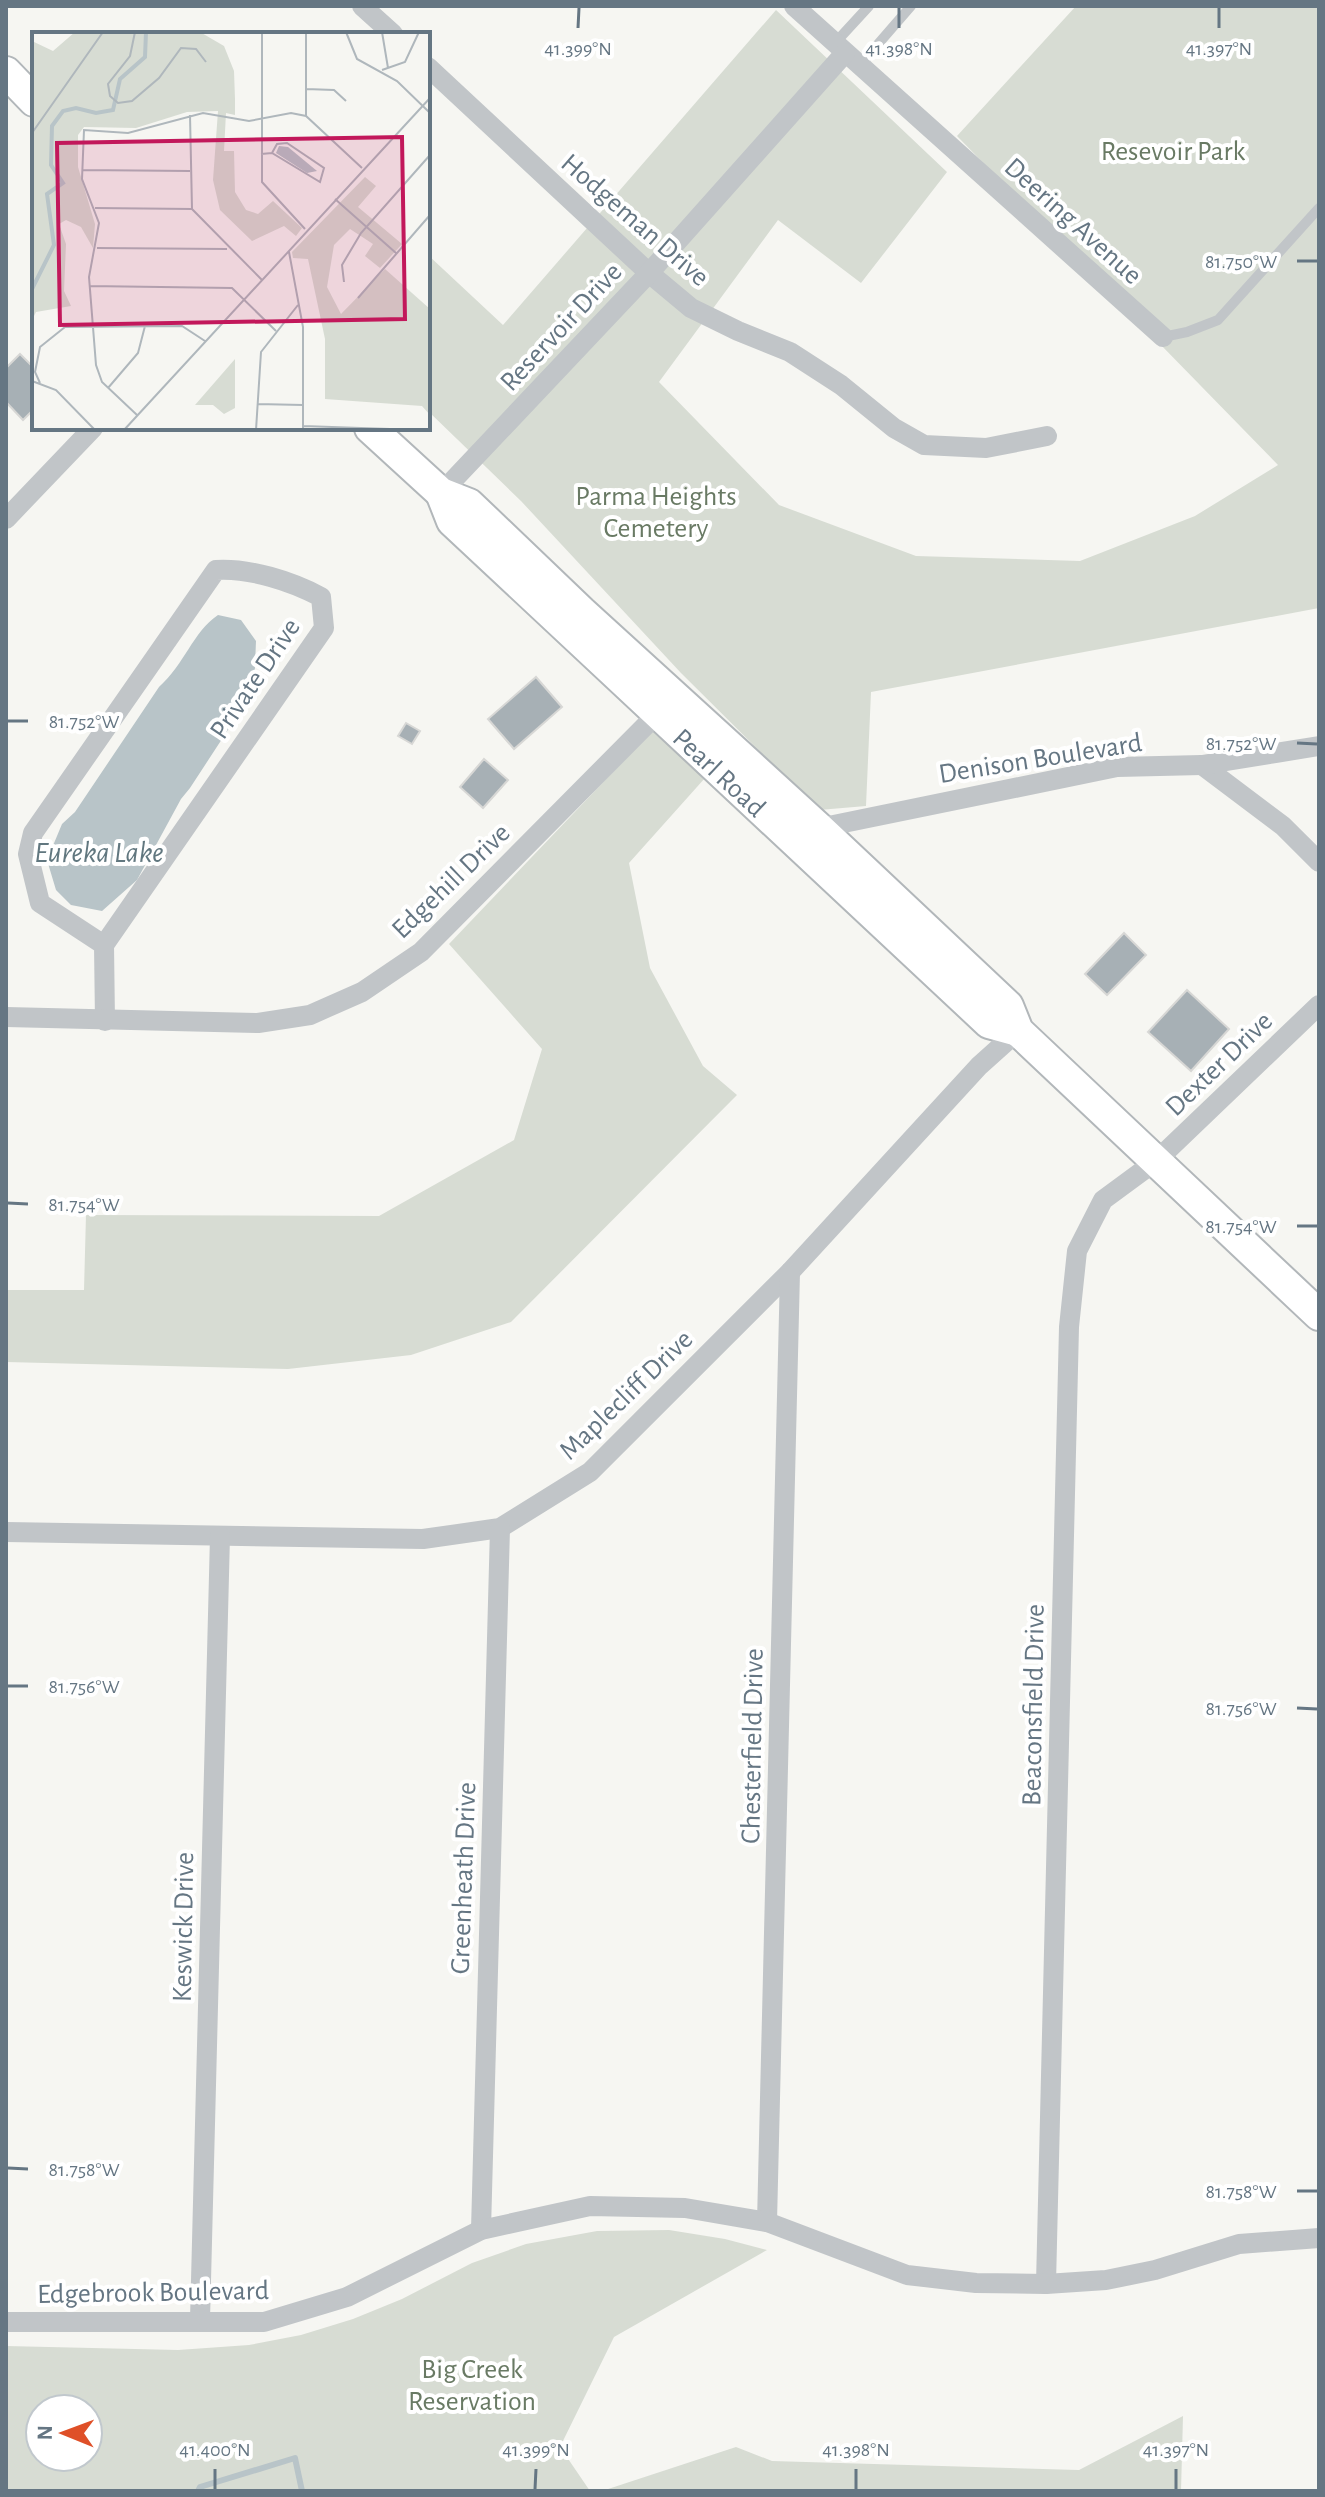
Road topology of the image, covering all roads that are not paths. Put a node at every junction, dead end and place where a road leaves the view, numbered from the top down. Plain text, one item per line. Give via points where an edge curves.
1 (362, 6) edge
2 (794, 6) edge
3 (869, 6) edge
4 (911, 6) edge
5 (391, 32) edge
6 (846, 54) junction
7 (430, 69) edge
8 (6, 72) edge
9 (32, 99) edge
10 (1319, 208) edge
11 (649, 273) junction
12 (1163, 337) joint
13 (91, 430) edge
14 (372, 430) edge
15 (1047, 436) dead end
16 (441, 493) junction
17 (6, 519) edge
18 (657, 714) junction
19 (1319, 746) edge
20 (1202, 765) junction
21 (819, 828) junction
22 (1319, 862) edge
23 (104, 945) junction
24 (1319, 1005) edge
25 (6, 1017) edge
26 (105, 1021) junction
27 (1018, 1031) junction
28 (1156, 1161) junction
29 (790, 1272) junction
30 (1319, 1315) edge
31 (500, 1528) junction
32 (6, 1532) edge
33 (220, 1536) junction
34 (767, 2222) junction
35 (481, 2230) junction
36 (1319, 2238) edge
37 (1046, 2284) junction
38 (200, 2320) junction
39 (6, 2322) edge

1 - 5 street
2 - 6 street, Deering Avenue
3 - 6 lane
4 - 6 lane
6 - 11 street, Reservoir Drive
6 - 12 street, Deering Avenue
7 - 11 street, Hodgeman Drive
8 - 9 main road
10 - 12 lane, Deering Avenue via 1218,320
11 - 15 street, Hodgeman Drive via 691,308 790,352 924,445 986,448
11 - 16 street, Reservoir Drive
13 - 17 street
14 - 16 main road, Pearl Road
16 - 18 main road, Pearl Road via 452,521
16 - 21 main road, Pearl Road via 469,504
18 - 26 street, Edgehill Drive via 421,952 362,992 310,1015 258,1023
18 - 27 main road, Pearl Road via 989,1023
19 - 20 street, Denison Boulevard
20 - 21 street, Denison Boulevard via 1117,767
20 - 22 street via 1283,826
21 - 27 main road, Pearl Road via 1008,1006
23 - 23 street, Private Drive via 40,903 28,854 33,833 216,570 262,575 321,597 324,628
23 - 26 street
24 - 28 street, Dexter Drive
25 - 26 street, Edgehill Drive
27 - 28 main road, Pearl Road
27 - 29 street, Maplecliff Drive via 979,1066
28 - 30 main road, Pearl Road
28 - 37 street, Beaconsfield Drive via 1103,1200 1077,1251 1069,1327
29 - 31 street, Maplecliff Drive via 590,1472
29 - 34 street, Chesterfield Drive
31 - 33 street, Maplecliff Drive via 423,1539
31 - 35 street, Greenheath Drive
32 - 33 street, Maplecliff Drive
33 - 38 street, Keswick Drive
34 - 35 street, Edgebrook Boulevard via 685,2208 590,2206
34 - 37 street, Edgebrook Boulevard via 907,2275
35 - 38 street, Edgebrook Boulevard via 347,2297 264,2322
36 - 37 street, Edgebrook Boulevard via 1239,2244 1155,2270
38 - 39 street, Edgebrook Boulevard

